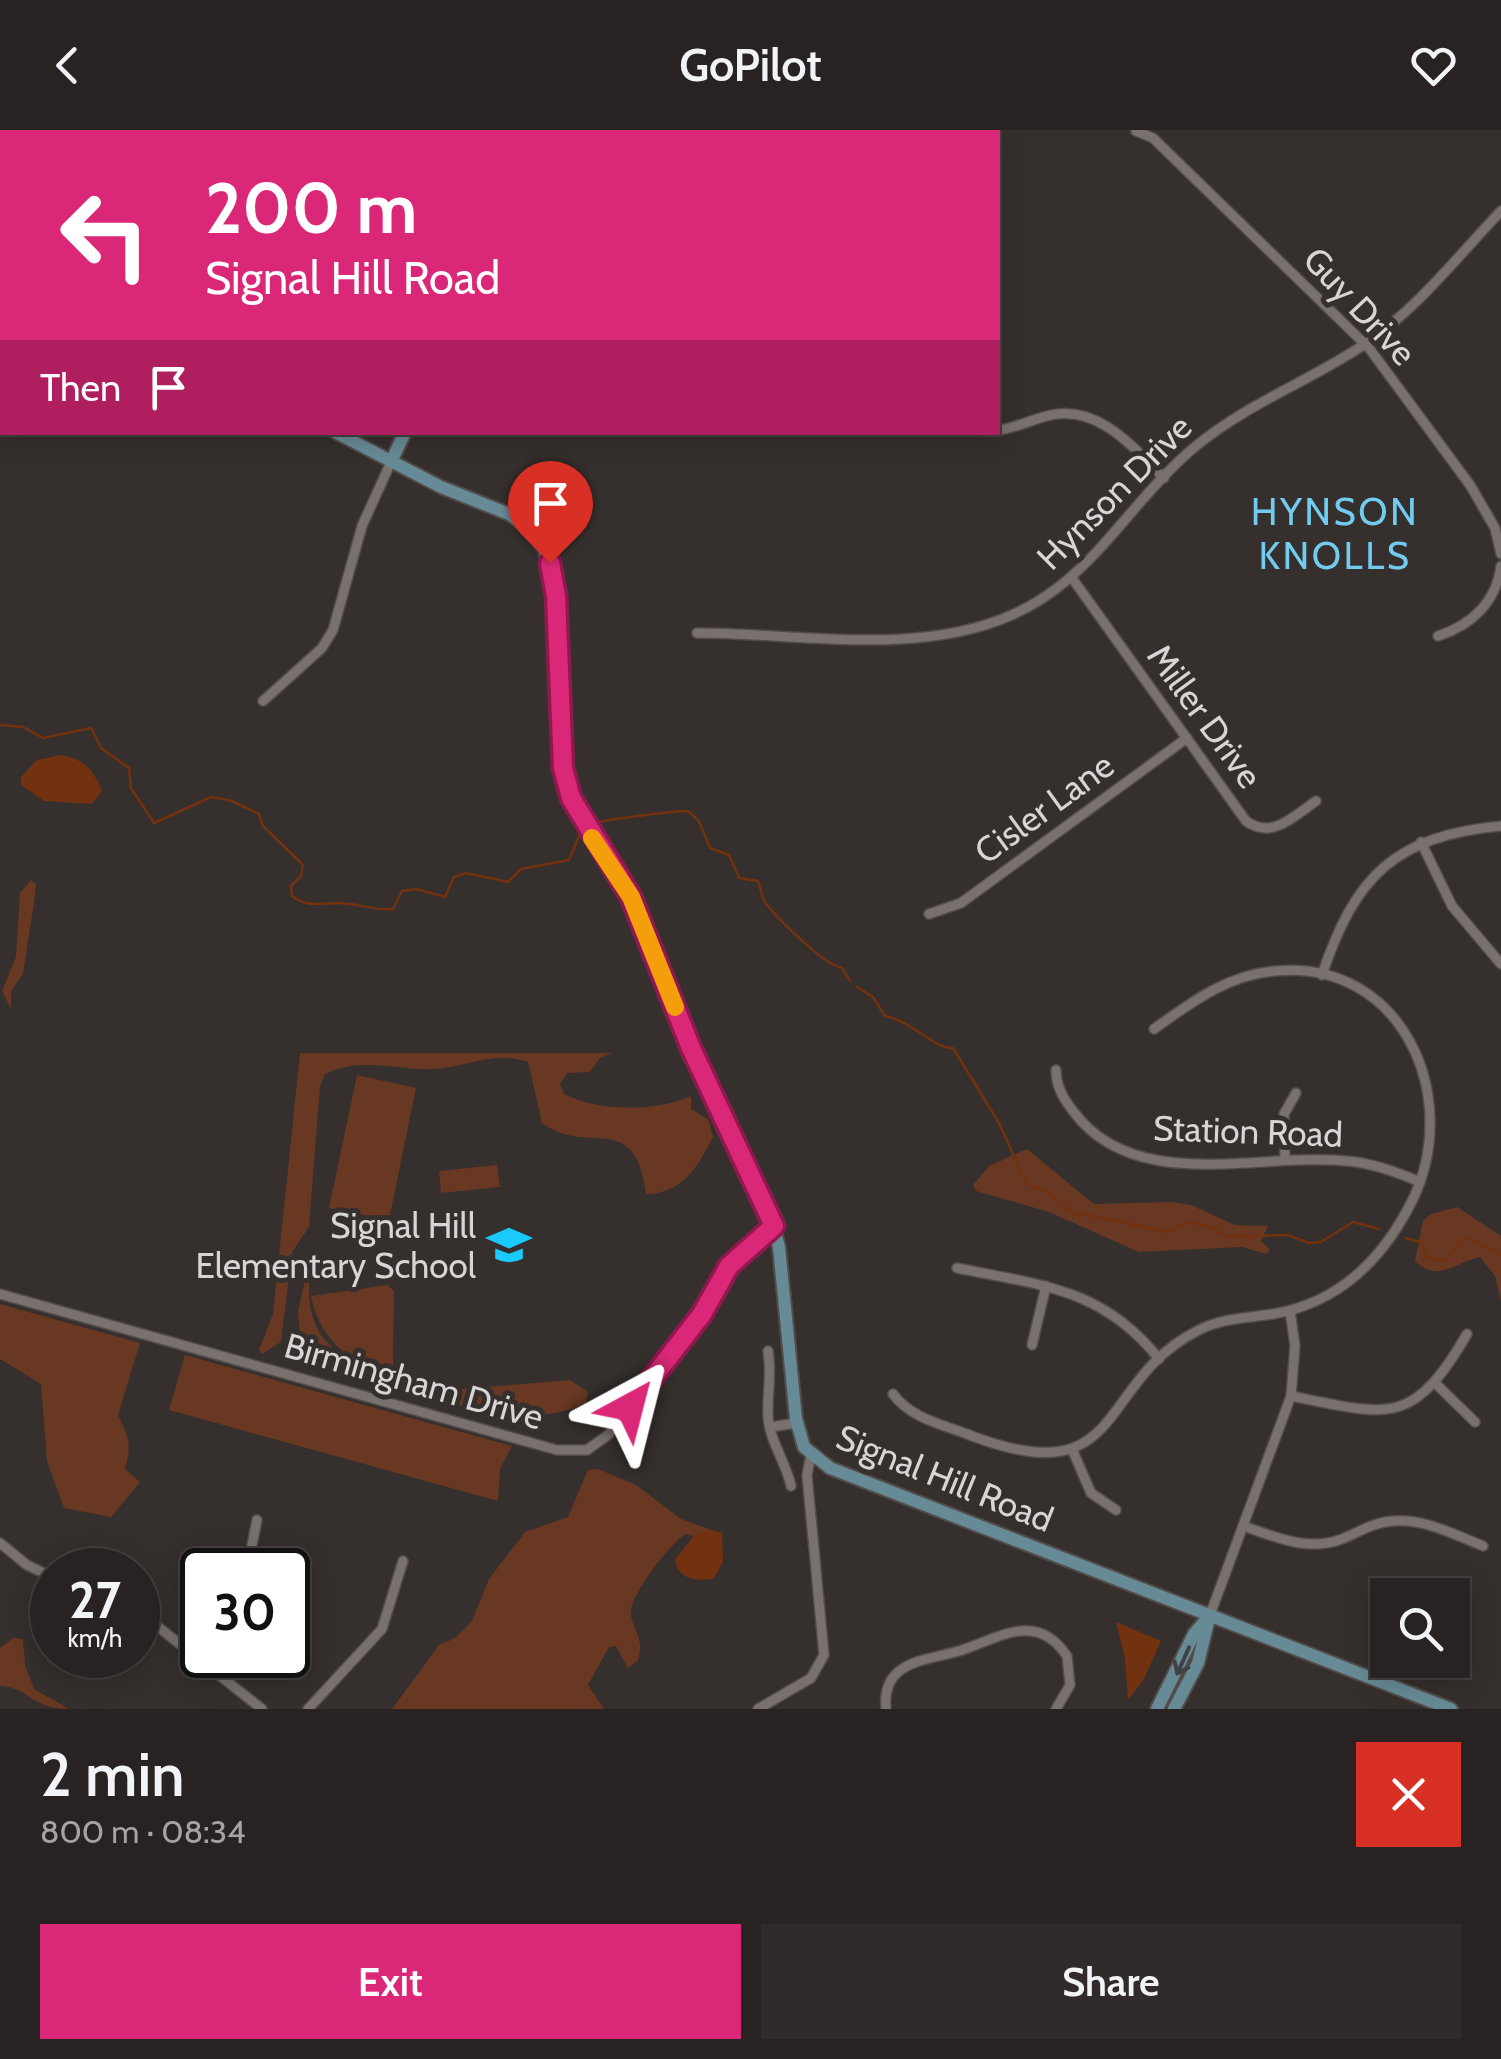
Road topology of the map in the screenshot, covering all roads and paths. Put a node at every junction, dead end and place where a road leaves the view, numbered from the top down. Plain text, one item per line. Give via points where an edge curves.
1 (1136, 131) edge
2 (1501, 212) edge
3 (1365, 344) junction
4 (1000, 429) edge
5 (341, 435) edge
6 (404, 435) edge
7 (392, 462) junction
8 (1164, 478) junction
9 (1501, 554) edge
10 (1501, 566) edge
11 (1072, 578) junction
12 (697, 632) dead end
13 (1438, 636) dead end
14 (263, 701) dead end
15 (1187, 738) junction
16 (1316, 801) dead end
17 (1501, 826) edge
18 (1421, 842) junction
19 (930, 914) dead end
20 (1501, 964) edge
21 (1322, 975) junction
22 (1154, 1029) dead end
23 (1056, 1070) dead end
24 (1296, 1093) dead end
25 (1286, 1160) junction
26 (1420, 1182) junction
27 (774, 1226) junction
28 (957, 1268) dead end
29 (1046, 1286) junction
30 (0, 1294) edge
31 (1290, 1310) junction
32 (1467, 1334) dead end
33 (1032, 1345) dead end
34 (768, 1351) dead end
35 (1159, 1359) junction
36 (1436, 1384) junction
37 (893, 1394) dead end
38 (1292, 1396) junction
39 (1474, 1422) dead end
40 (796, 1423) junction
41 (770, 1427) junction
42 (1072, 1449) junction
43 (810, 1454) junction
44 (791, 1486) dead end
45 (1116, 1510) dead end
46 (257, 1520) dead end
47 (1244, 1526) junction
48 (0, 1543) edge
49 (1483, 1546) dead end
50 (251, 1548) edge
51 (403, 1561) dead end
52 (30, 1566) edge
53 (1210, 1615) junction
54 (160, 1628) edge
55 (180, 1644) edge
56 (223, 1678) edge
57 (262, 1709) edge
58 (308, 1709) edge
59 (758, 1709) edge
60 (886, 1709) edge
61 (1056, 1709) edge
62 (1157, 1709) edge
63 (1174, 1709) edge
64 (1451, 1709) edge

1 - 3 street, Guy Drive via 1152,138
2 - 3 street, Hynson Drive
3 - 8 street, Hynson Drive via 1226,423
3 - 9 street, Guy Drive via 1470,485 1495,528
4 - 8 street via 1049,416 1081,416 1126,440
5 - 7 main road, Signal Hill Road
6 - 7 main road
7 - 14 street via 362,526 333,630
7 - 27 main road, Signal Hill Road via 509,514 544,549 555,583 563,768 571,798 631,897 691,1048
8 - 11 street, Hynson Drive
10 - 13 street via 1482,609
11 - 12 street, Hynson Drive via 1020,612 949,634 885,639
11 - 15 street, Miller Drive
15 - 16 street, Miller Drive via 1251,825 1278,827
15 - 19 street, Cisler Lane via 962,903
17 - 18 street
18 - 20 street via 1458,914
18 - 21 street via 1359,892 1341,920
21 - 22 street via 1275,970 1240,977
21 - 26 street via 1385,1010 1421,1062 1432,1110
23 - 25 street, Station Road via 1058,1088 1078,1118 1126,1153 1178,1162
24 - 25 street via 1284,1114
25 - 26 street, Station Road via 1362,1163
26 - 31 street via 1370,1264 1330,1295
27 - 30 street, Birmingham Drive via 729,1266 702,1314 608,1436 578,1452
27 - 40 main road, Signal Hill Road
28 - 29 street
29 - 33 street
29 - 35 street via 1106,1308
31 - 35 street via 1203,1328
31 - 38 street
32 - 36 street
34 - 41 street
35 - 42 street via 1100,1432
36 - 38 street via 1414,1401 1378,1411
36 - 39 street
37 - 42 street via 916,1415 1007,1449
38 - 47 street
40 - 41 street
40 - 43 main road, Signal Hill Road
41 - 44 street
42 - 45 street via 1090,1493
43 - 53 main road, Signal Hill Road via 830,1468
43 - 59 street via 806,1476 824,1655 811,1678
46 - 50 street
47 - 49 street via 1315,1544 1382,1522 1408,1521
47 - 53 street
48 - 52 street
51 - 58 street via 382,1630
53 -> 62 main road
53 - 63 main road via 1198,1663
53 - 64 main road, Signal Hill Road
54 - 55 street
56 - 57 street
60 - 61 street via 890,1682 910,1662 1019,1628 1045,1636 1067,1656 1070,1684

